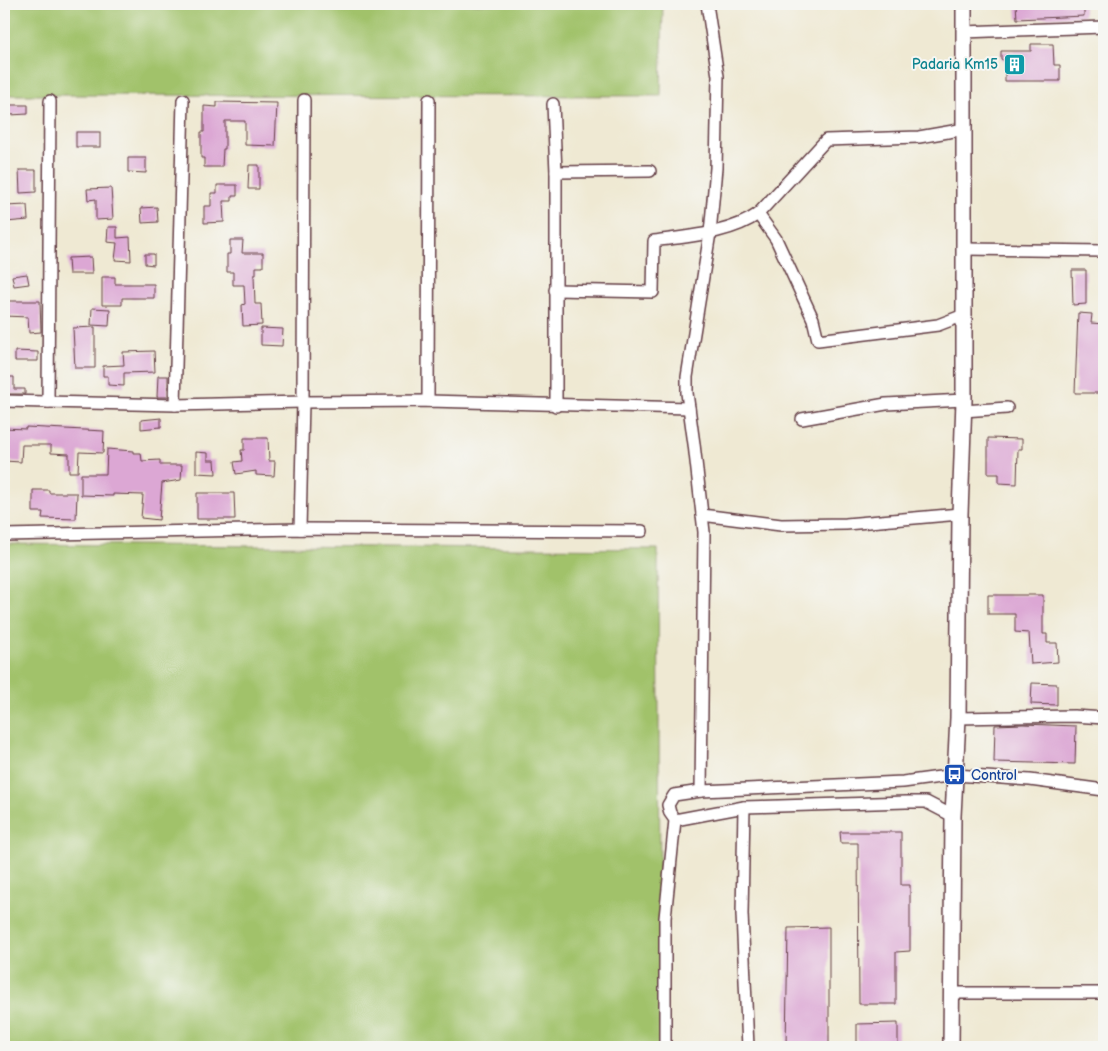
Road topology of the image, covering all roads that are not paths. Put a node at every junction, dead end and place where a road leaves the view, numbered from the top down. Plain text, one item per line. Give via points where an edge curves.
1 (707, 4) edge
2 (964, 4) edge
3 (1104, 27) edge
4 (964, 32) junction
5 (183, 100) dead end
6 (304, 100) dead end
7 (429, 100) dead end
8 (50, 101) dead end
9 (553, 104) dead end
10 (965, 129) junction
11 (650, 170) dead end
12 (556, 172) junction
13 (758, 214) junction
14 (710, 233) junction
15 (964, 249) junction
16 (1104, 251) edge
17 (555, 290) junction
18 (964, 314) junction
19 (4, 401) edge
20 (428, 401) junction
21 (48, 402) junction
22 (303, 402) junction
23 (175, 405) junction
24 (556, 406) junction
25 (964, 406) junction
26 (689, 408) junction
27 (1007, 408) dead end
28 (802, 419) dead end
29 (960, 514) junction
30 (702, 515) junction
31 (300, 529) junction
32 (642, 531) dead end
33 (4, 535) edge
34 (958, 718) junction
35 (1104, 718) edge
36 (955, 775) junction
37 (903, 782) junction
38 (1104, 790) edge
39 (701, 791) junction
40 (906, 802) junction
41 (744, 807) junction
42 (953, 816) junction
43 (675, 820) junction
44 (952, 993) junction
45 (1104, 993) edge
46 (665, 1047) edge
47 (748, 1047) edge
48 (951, 1047) edge

1 - 14 street via 718,76 716,168
2 - 4 main road
3 - 4 street
4 - 10 main road
5 - 23 street
6 - 22 street
7 - 20 street
8 - 21 street
9 - 12 street
10 - 13 street via 919,137 826,140
10 - 15 main road
11 - 12 street
12 - 17 street
13 - 14 street via 746,222
13 - 18 street via 776,239 813,319 818,340 938,326
14 - 17 street via 654,240 653,292
14 - 26 street via 687,377
15 - 16 street
15 - 18 main road
17 - 24 street
18 - 25 main road
19 - 21 street
20 - 22 street
20 - 24 street
21 - 23 street
22 - 23 street
22 - 31 street
24 - 26 street
25 - 27 street
25 - 28 street via 886,404
25 - 29 main road
26 - 30 street
29 - 30 street via 846,524 781,525
29 - 34 main road
30 - 39 street
31 - 32 street
31 - 33 street
34 - 35 street
34 - 36 main road
36 - 37 street
36 - 38 street via 1030,780
36 - 42 main road
37 - 39 street
37 - 40 street via 910,788 911,795
39 - 43 street via 674,795 668,805
40 - 41 street
40 - 42 street via 926,802
41 - 43 street
41 - 47 street via 742,914
42 - 44 main road
43 - 46 street via 665,918
44 - 45 street
44 - 48 main road

